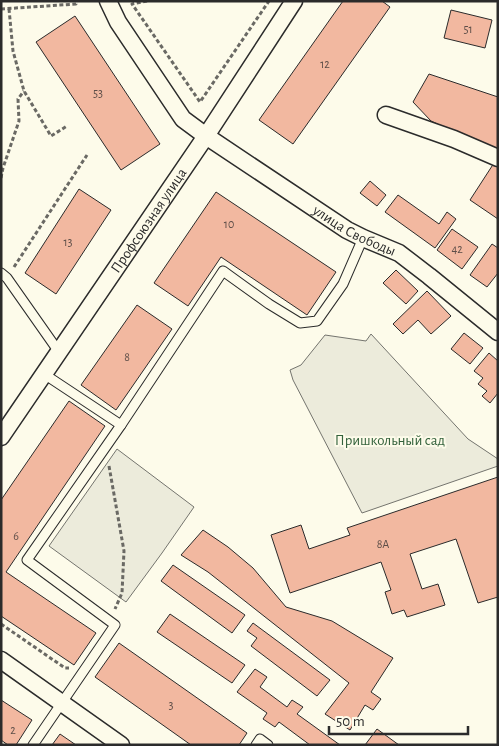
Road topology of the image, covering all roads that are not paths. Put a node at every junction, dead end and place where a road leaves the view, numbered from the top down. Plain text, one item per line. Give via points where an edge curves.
1 (108, 1) edge
2 (291, 3) edge
3 (386, 115) dead end
4 (206, 136) junction
5 (498, 158) edge
6 (363, 238) junction
7 (4, 276) edge
8 (498, 332) edge
9 (59, 352) junction
10 (44, 374) junction
11 (121, 425) junction
12 (1, 437) edge
13 (1, 660) edge
14 (62, 703) junction
15 (33, 745) edge
16 (120, 745) edge
17 (256, 745) edge
18 (268, 745) edge

1 - 4 street, улица Свободы via 118,22 182,119
2 - 4 street, Профсоюзная улица
3 - 5 street
4 - 6 street, улица Свободы
4 - 9 street, Профсоюзная улица
6 - 8 street, улица Свободы via 399,253
6 - 11 lane via 343,284 317,321 300,323 223,271
7 - 9 lane
9 - 10 street, Профсоюзная улица
10 - 11 lane
10 - 12 street, Профсоюзная улица
11 - 14 lane via 27,560 115,625
13 - 14 street
14 - 15 lane
14 - 16 street
17 - 18 lane via 260,739

